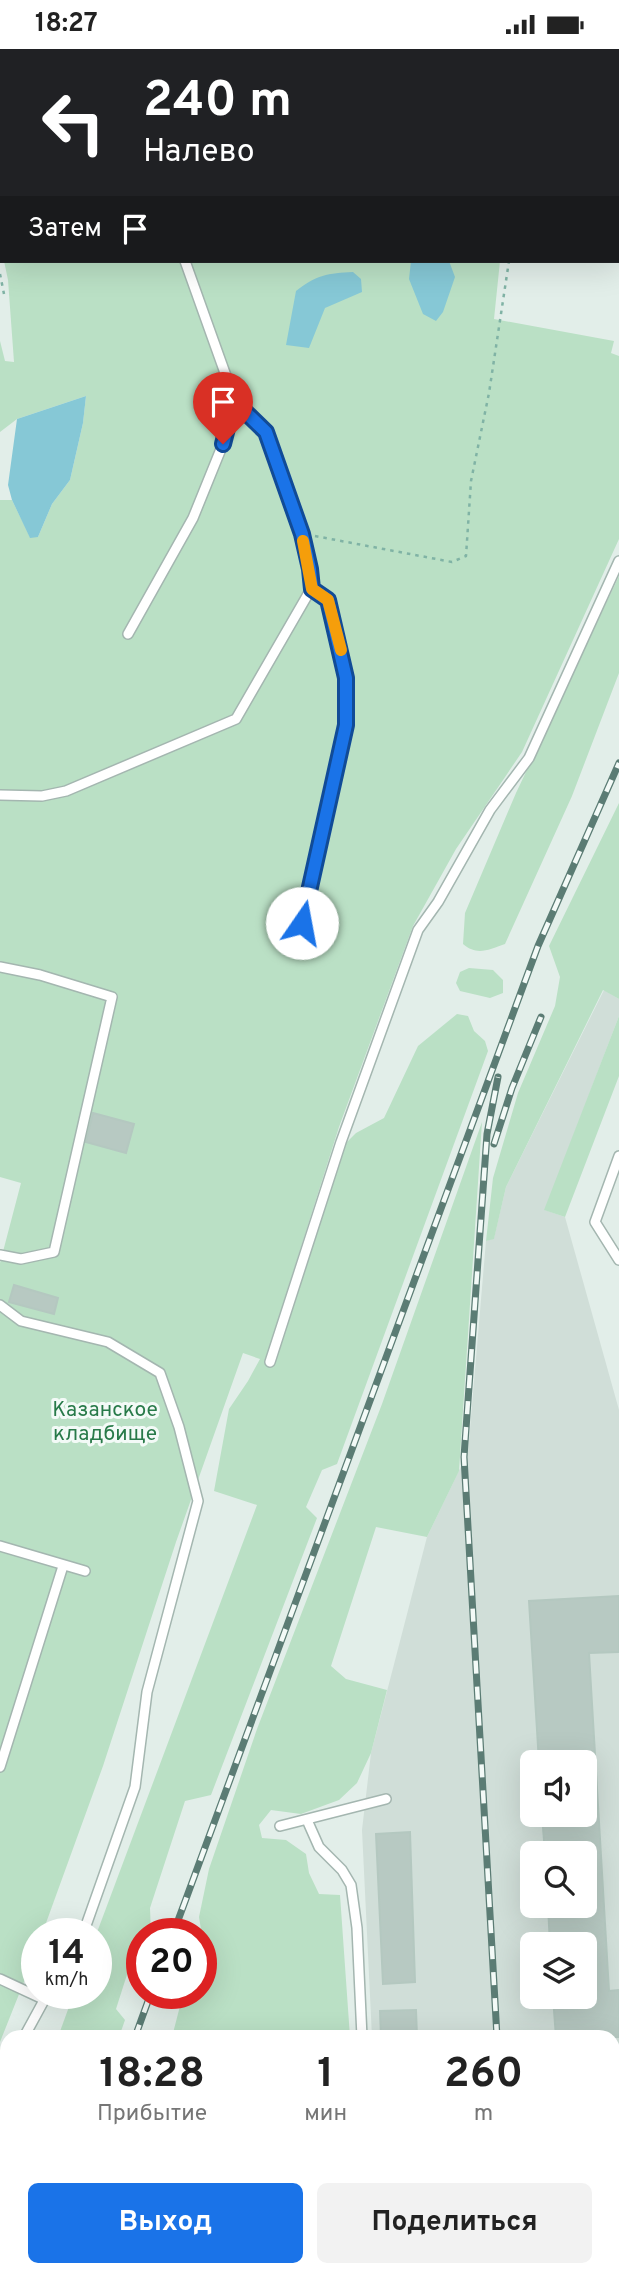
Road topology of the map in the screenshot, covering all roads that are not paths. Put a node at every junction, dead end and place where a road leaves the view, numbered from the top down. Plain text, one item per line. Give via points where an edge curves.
1 (186, 263) edge
2 (234, 401) junction
3 (619, 561) edge
4 (312, 589) junction
5 (128, 634) dead end
6 (0, 795) edge
7 (302, 923) dead end
8 (0, 967) edge
9 (619, 1156) edge
10 (0, 1255) edge
11 (619, 1260) edge
12 (0, 1305) edge
13 (270, 1362) dead end
14 (0, 1546) edge
15 (63, 1566) junction
16 (85, 1571) dead end
17 (0, 1767) edge
18 (386, 1798) dead end
19 (307, 1820) junction
20 (280, 1826) dead end
21 (89, 1918) edge
22 (0, 1979) edge
23 (21, 1987) edge
24 (38, 2009) edge
25 (28, 2030) edge
26 (362, 2030) edge

1 - 2 lane
2 - 4 lane via 266,432 302,534
2 - 5 lane via 223,444 193,518
3 - 13 lane via 529,758 490,810 418,930 337,1155
4 - 6 lane via 236,719 65,792
4 - 7 lane via 328,600 337,632 346,678 346,725
8 - 10 lane via 112,997 54,1252 21,1259
9 - 11 lane via 595,1222
12 - 21 lane via 21,1321 108,1342 160,1373 198,1501 147,1692 135,1787
14 - 15 lane
15 - 16 lane
15 - 17 lane
18 - 19 lane
19 - 20 lane
19 - 26 lane via 319,1847 351,1885
22 - 23 lane
24 - 25 lane

